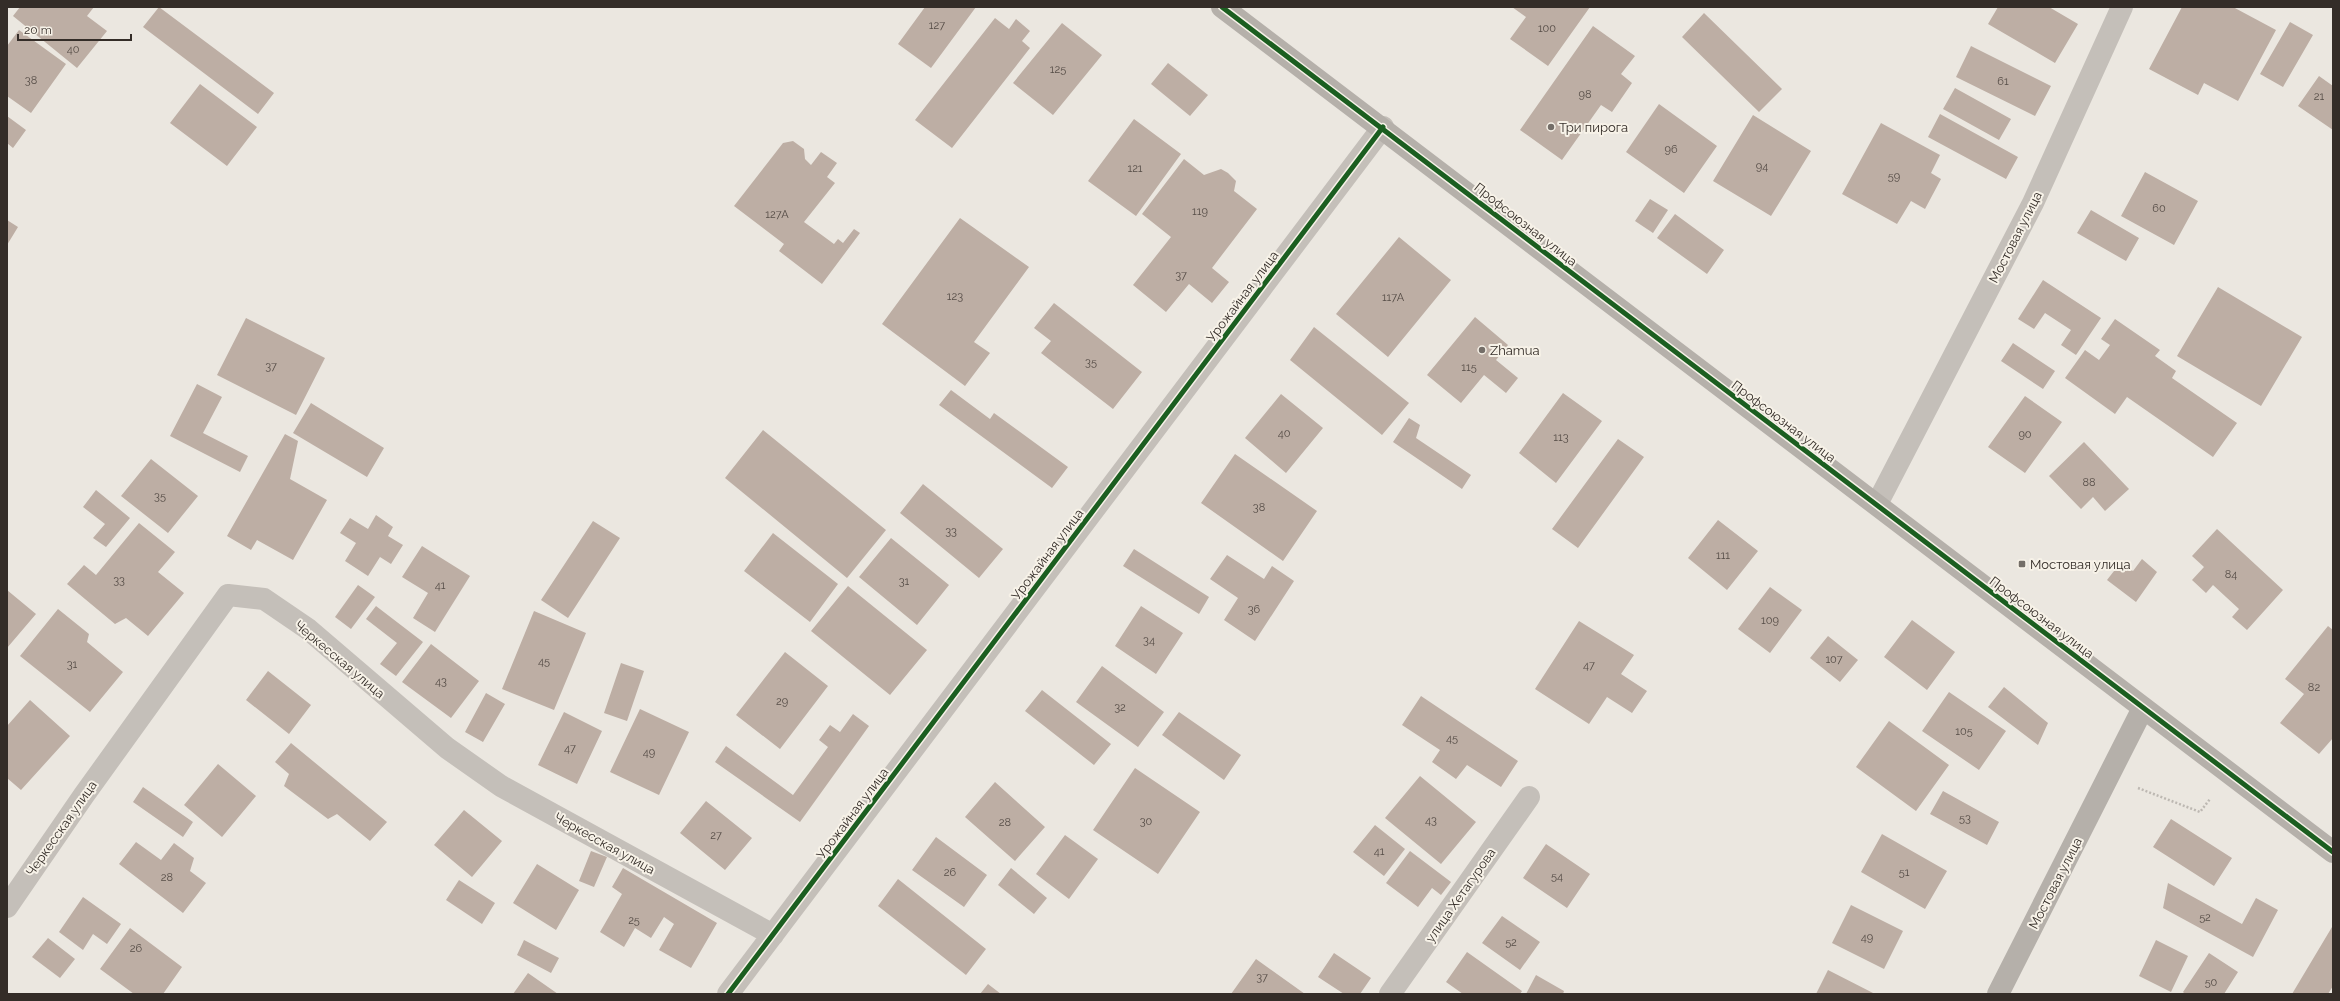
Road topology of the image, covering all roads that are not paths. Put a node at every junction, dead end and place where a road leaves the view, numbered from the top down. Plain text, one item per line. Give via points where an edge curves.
1 (1222, 7) edge
2 (2122, 7) edge
3 (1383, 127) junction
4 (1876, 504) junction
5 (2143, 708) junction
6 (1529, 796) dead end
7 (2333, 852) edge
8 (7, 907) edge
9 (773, 935) junction
10 (728, 994) edge
11 (1390, 994) edge
12 (1998, 994) edge

1 - 3 street, Профсоюзная улица
2 - 4 street, Мостовая улица via 2032,203
3 - 4 street, Профсоюзная улица
3 - 9 street, Урожайная улица
4 - 5 street, Профсоюзная улица
5 - 7 street, Профсоюзная улица
5 - 12 street, Мостовая улица
6 - 11 street, улица Хетагурова
8 - 9 street, Черкесская улица via 228,595 264,599 308,629 447,748 501,786
9 - 10 street, Урожайная улица

